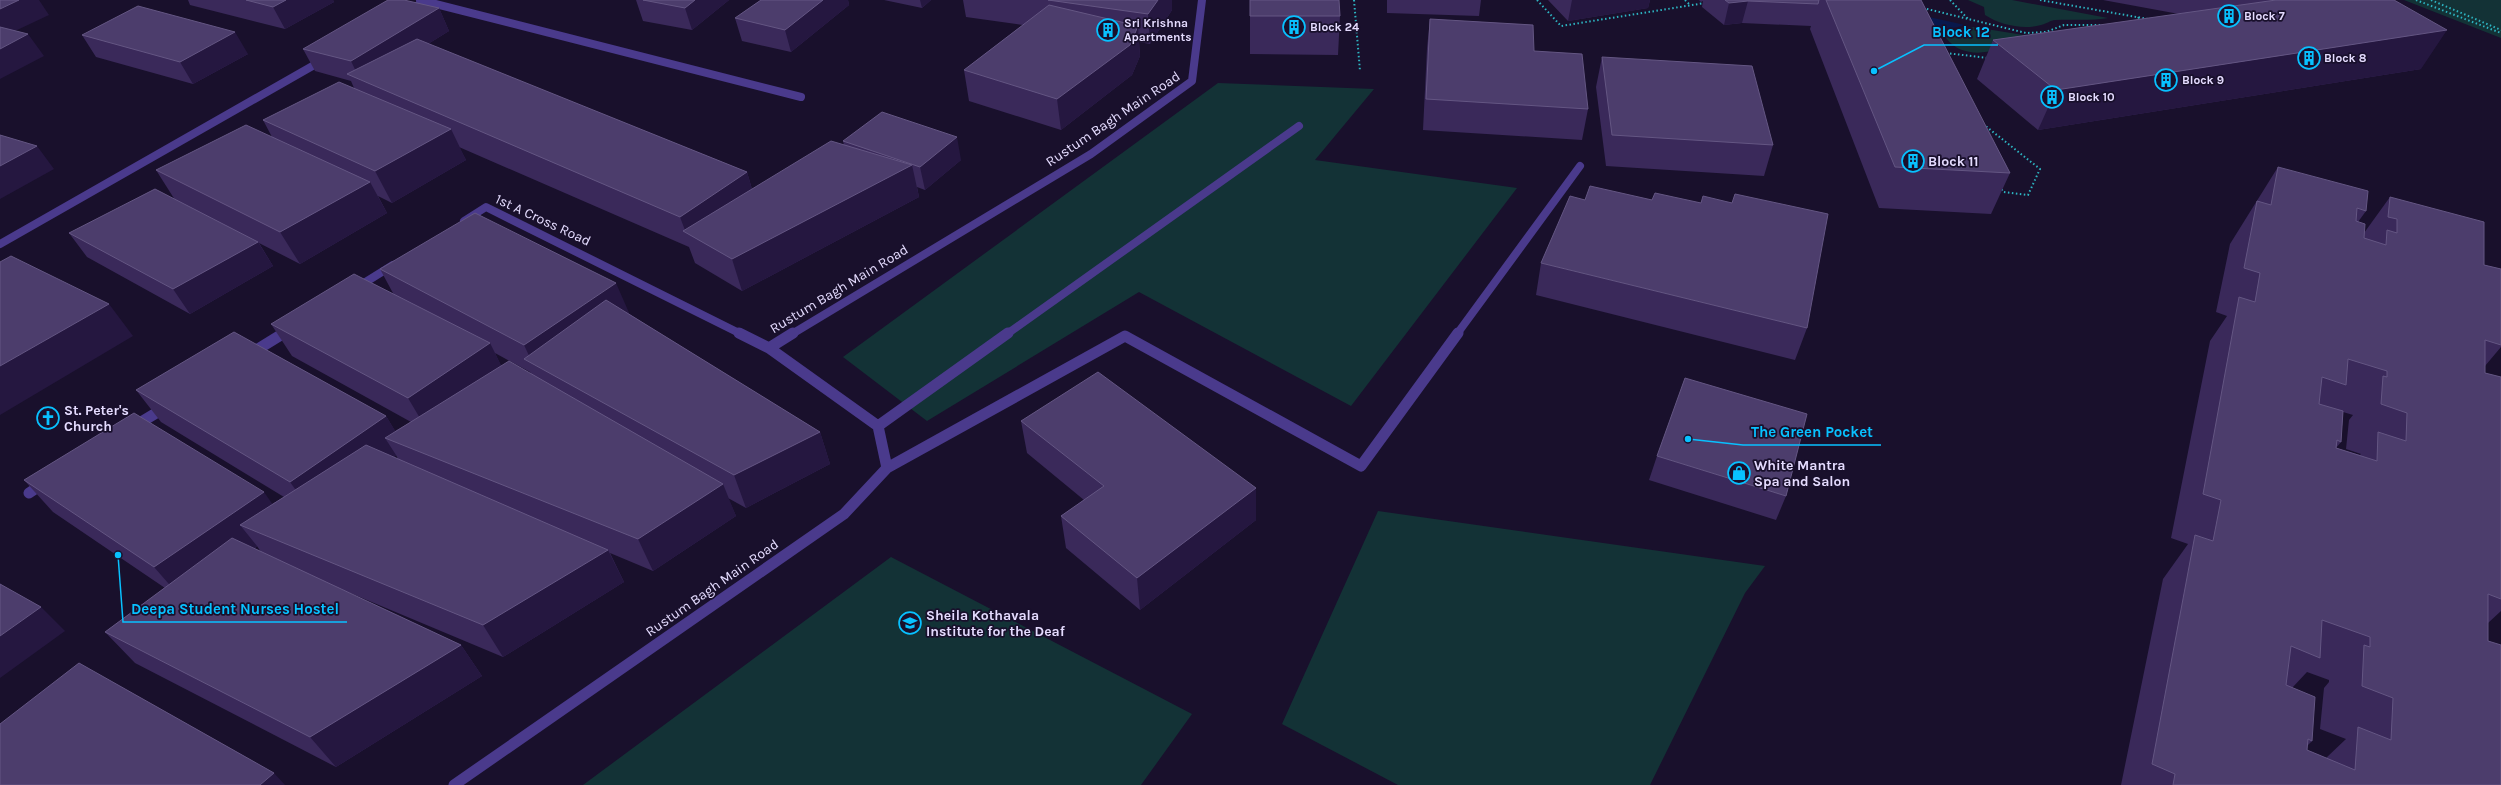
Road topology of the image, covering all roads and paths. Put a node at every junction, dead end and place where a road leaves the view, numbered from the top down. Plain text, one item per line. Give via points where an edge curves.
1 (1202, 0) edge
2 (1354, 0) edge
3 (1537, 0) edge
4 (1685, 0) edge
5 (1950, 0) edge
6 (2040, 0) edge
7 (2416, 0) edge
8 (2431, 0) edge
9 (423, 1) edge
10 (1710, 2) dead end
11 (1690, 5) junction
12 (1921, 7) edge
13 (405, 13) edge
14 (2139, 17) junction
15 (1969, 20) junction
16 (2154, 20) edge
17 (2110, 25) edge
18 (2132, 27) edge
19 (2501, 30) edge
20 (2501, 33) edge
21 (1945, 53) edge
22 (330, 56) edge
23 (1990, 58) dead end
24 (1360, 71) dead end
25 (802, 97) dead end
26 (1982, 122) edge
27 (1299, 126) dead end
28 (1580, 166) dead end
29 (2000, 185) edge
30 (452, 228) edge
31 (0, 244) edge
32 (399, 261) edge
33 (345, 295) edge
34 (298, 324) edge
35 (769, 348) junction
36 (244, 358) edge
37 (177, 400) edge
38 (878, 426) junction
39 (123, 434) edge
40 (887, 468) junction
41 (56, 476) edge
42 (29, 493) edge
43 (454, 785) edge

1 - 35 street, Rustum Bagh Main Road via 1192,81 1091,154
2 - 24 path
3 - 11 path via 1561,26
4 - 11 path
5 - 15 path
6 - 14 path
7 - 20 path
8 - 19 path
9 - 13 street
9 - 25 street
10 - 11 path
12 - 15 path
14 - 16 path
14 - 18 path
15 - 17 path via 2032,33 2046,32 2064,24
21 - 23 path
22 - 31 street
26 - 29 path via 2040,169 2028,195 2003,192
27 - 38 street
28 - 40 street, Rustum Bagh Main Road via 1361,466 1125,336
30 - 35 street, 1st A Cross Road via 486,207
32 - 33 street
34 - 36 street
35 - 38 street, Rustum Bagh Main Road
37 - 39 street
38 - 40 street
40 - 43 street, Rustum Bagh Main Road via 844,514
41 - 42 street

